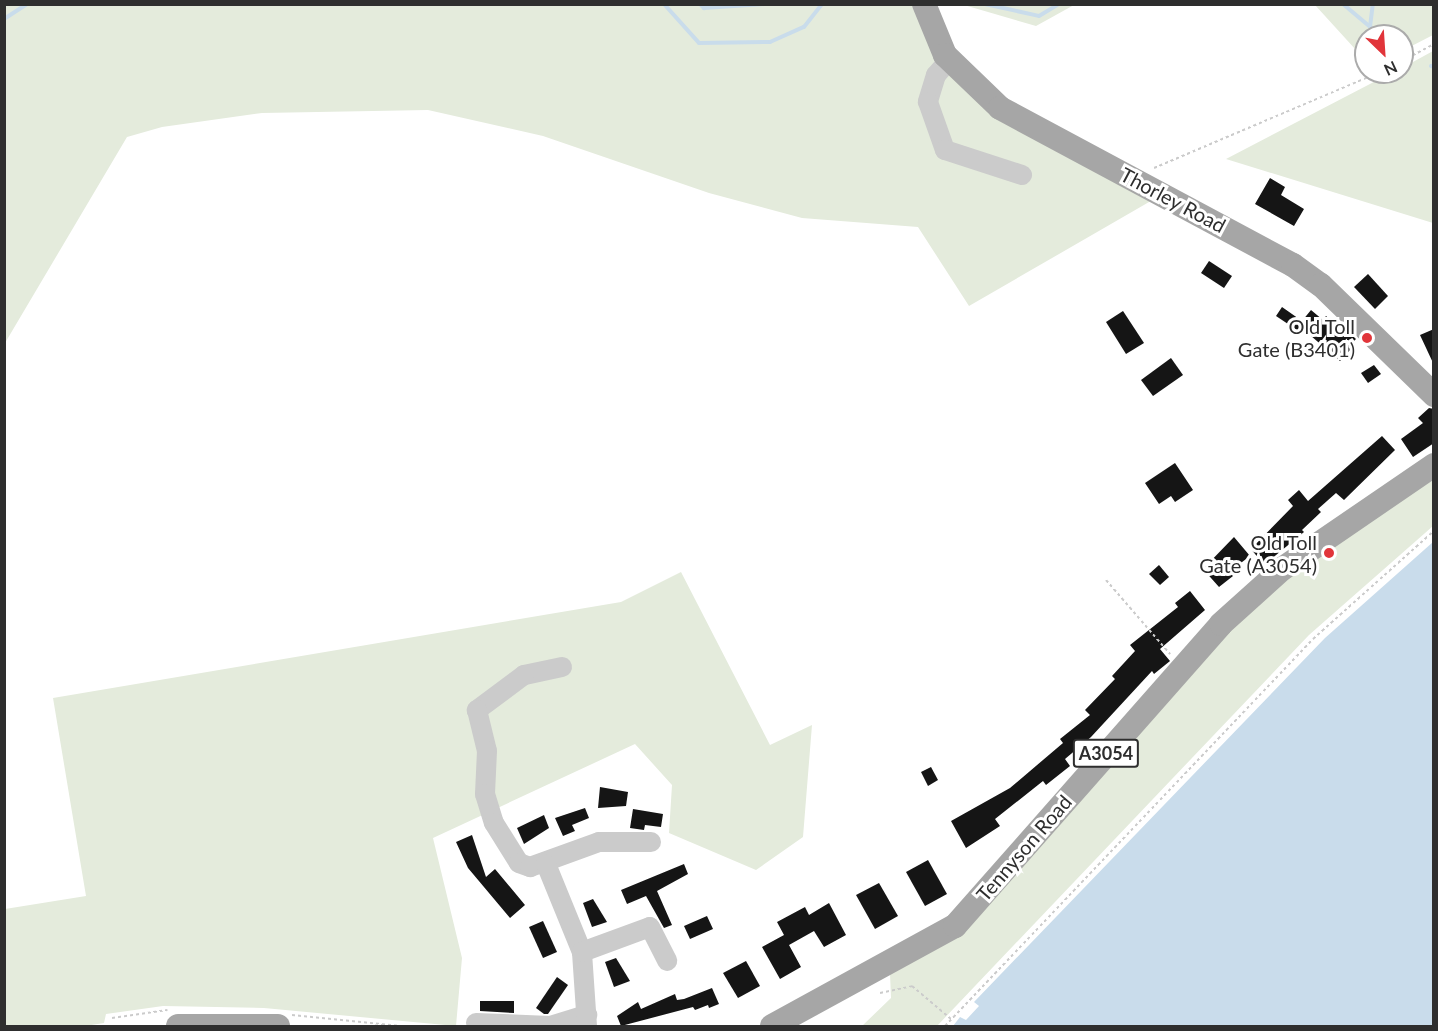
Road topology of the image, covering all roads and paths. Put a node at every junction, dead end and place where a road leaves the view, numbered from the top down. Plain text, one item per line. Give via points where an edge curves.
1 (924, 4) edge
2 (1434, 44) edge
3 (1414, 55) edge
4 (950, 59) junction
5 (1354, 83) edge
6 (1022, 175) dead end
7 (1148, 187) junction
8 (1434, 395) edge
9 (1434, 465) edge
10 (1434, 531) edge
11 (1106, 580) dead end
12 (562, 666) dead end
13 (1182, 667) junction
14 (651, 842) dead end
15 (546, 864) junction
16 (582, 952) junction
17 (667, 961) dead end
18 (880, 993) dead end
19 (952, 1020) junction
20 (587, 1021) edge
21 (476, 1023) dead end
22 (178, 1026) edge
23 (279, 1026) edge
24 (772, 1026) edge
25 (945, 1026) edge

1 - 4 main road, Thorley Road via 934,35
2 - 3 path
4 - 6 street via 936,75 928,102 945,150
4 - 7 main road, Thorley Road via 1000,108
5 - 7 path via 1151,170
7 - 8 main road, Thorley Road via 1293,265 1321,285
9 - 13 main road, Tennyson Road / A3054 via 1282,569 1221,624
10 - 19 path via 1313,639
11 - 13 path
12 - 15 street via 516,680 482,703 476,717 487,751 484,783 494,824 519,863 530,867
13 - 24 main road, Tennyson Road / A3054 via 955,926
14 - 15 street via 599,842
15 - 16 street
16 - 17 street via 650,927
16 - 20 street
18 - 19 path via 912,986
19 - 25 path
20 - 21 street via 550,1026
22 - 23 main road

